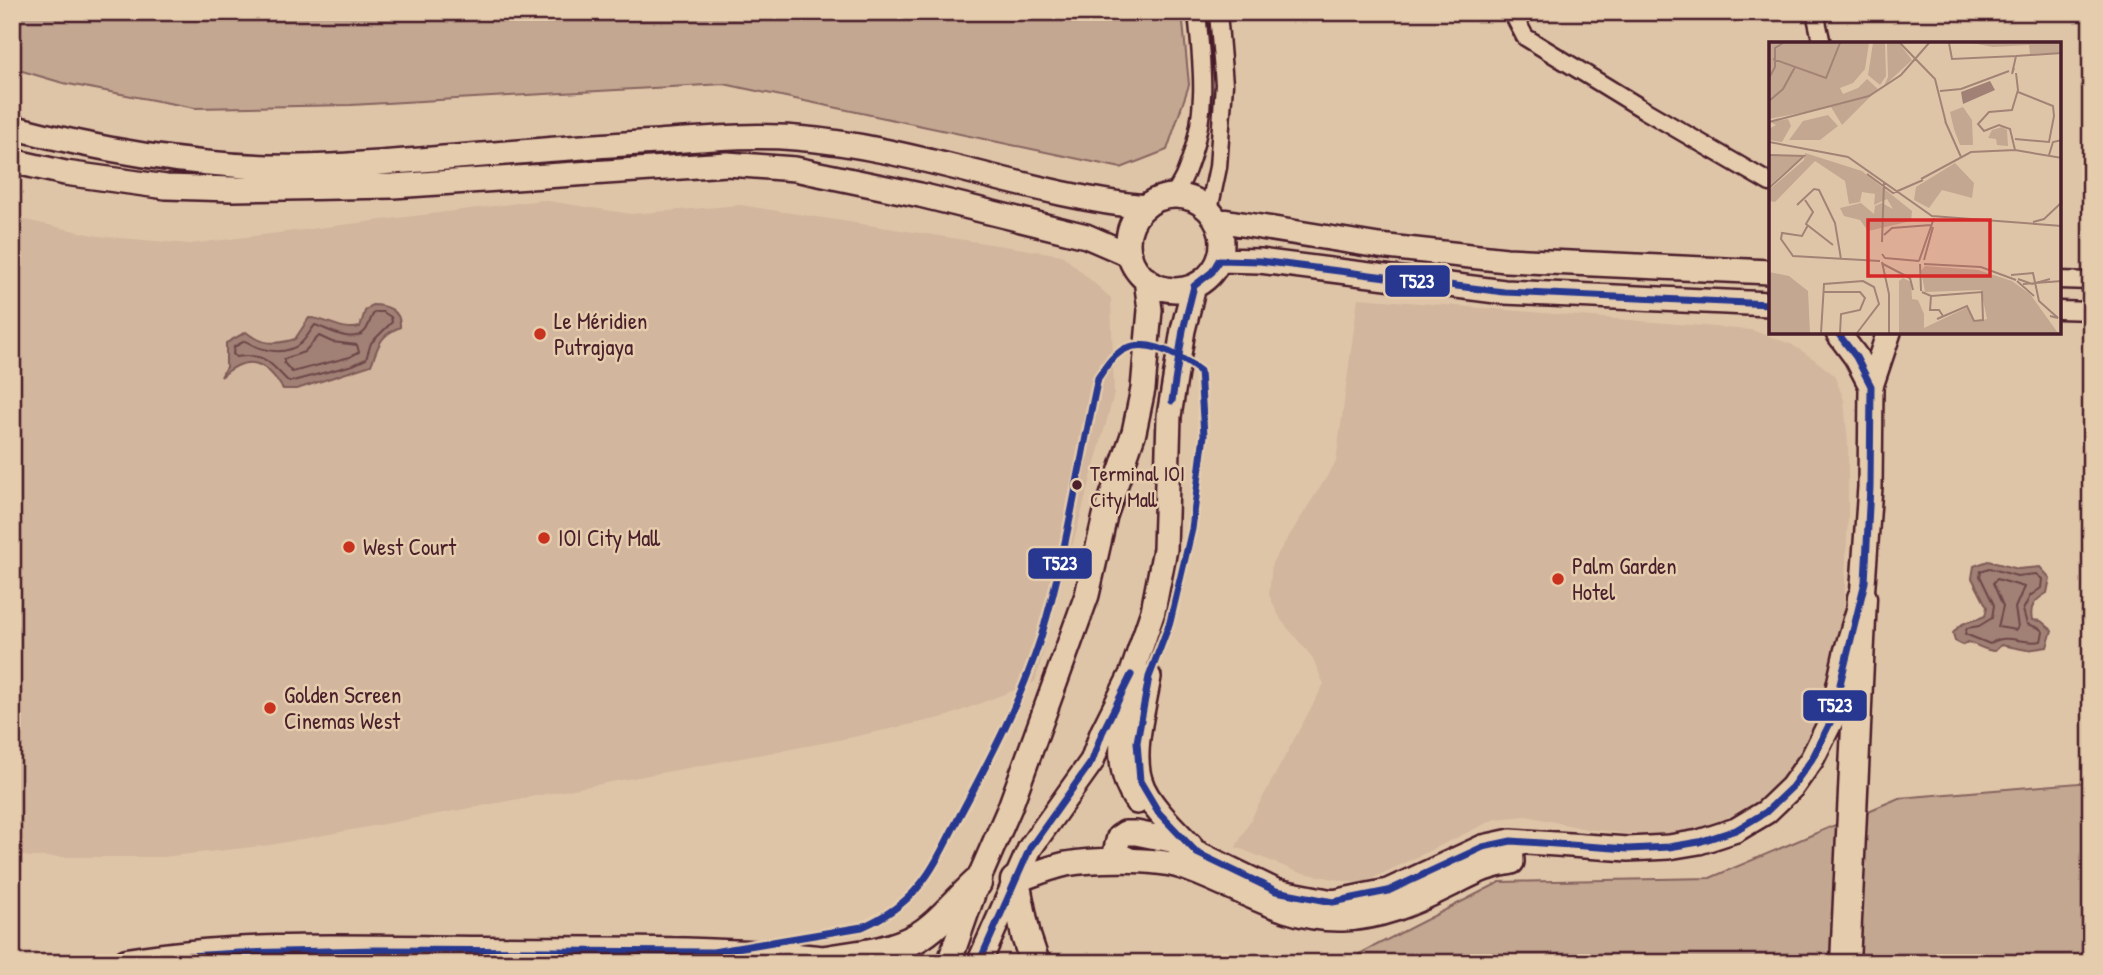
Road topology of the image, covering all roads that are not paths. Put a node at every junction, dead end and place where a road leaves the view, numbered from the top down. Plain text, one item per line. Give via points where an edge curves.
1 (1197, 12) edge
2 (1218, 12) edge
3 (1512, 12) edge
4 (1815, 12) edge
5 (1822, 42) edge
6 (12, 127) edge
7 (12, 161) edge
8 (1769, 182) edge
9 (1172, 196) junction
10 (1145, 206) junction
11 (1213, 215) junction
12 (1130, 255) junction
13 (1219, 260) junction
14 (1769, 272) edge
15 (1146, 279) junction
16 (2061, 280) edge
17 (2091, 281) edge
18 (1194, 286) junction
19 (1769, 304) edge
20 (2061, 310) edge
21 (2091, 310) edge
22 (1839, 334) edge
23 (1841, 334) edge
24 (1877, 334) edge
25 (1888, 334) edge
26 (1871, 386) junction
27 (1862, 598) junction
28 (1141, 675) junction
29 (1171, 840) junction
30 (1197, 853) junction
31 (1130, 860) junction
32 (1015, 881) junction
33 (976, 883) junction
34 (1274, 899) junction
35 (835, 961) edge
36 (128, 963) edge
37 (949, 963) edge
38 (979, 963) edge
39 (1035, 963) edge
40 (1845, 963) edge

1 - 9 street via 1204,93 1200,130 1182,184
2 - 11 street via 1224,84
3 - 8 street via 1525,37
4 - 5 street
6 - 10 street via 156,158 250,166 328,167 617,144 795,138 863,147 1110,203
7 - 12 street via 154,185 232,189 393,186 727,164 796,169 1086,236
9 - 10 street
9 - 11 street via 1185,197
10 - 12 street via 1130,228
11 - 13 street via 1222,233
11 - 14 street via 1379,246 1506,260
12 - 15 street
13 - 18 street
13 - 19 street via 1260,261 1504,292
15 - 18 street via 1169,289
15 - 33 street via 1150,310 1134,432 1105,516 1087,595 1010,807
16 - 17 street
18 - 28 street via 1169,416 1166,549
20 - 21 street
22 - 26 street
23 - 24 street via 1854,338
25 - 26 street
26 - 27 street
27 - 34 street via 1830,721 1812,759 1766,812 1736,830 1669,847 1511,852 1483,847 1388,891 1333,902
27 - 40 highway
28 - 29 street via 1123,729 1121,768 1134,799
28 - 30 street via 1140,781 1160,813
28 - 32 street via 1102,733 1092,761 1030,848
29 - 30 street
29 - 31 street via 1125,833 1116,849
30 - 34 street
31 - 32 street via 1067,864
31 - 34 street via 1180,866
32 - 38 street
32 - 39 highway
33 - 35 highway via 918,937 901,946
33 - 37 street
35 - 36 highway via 713,952 375,950 239,953

